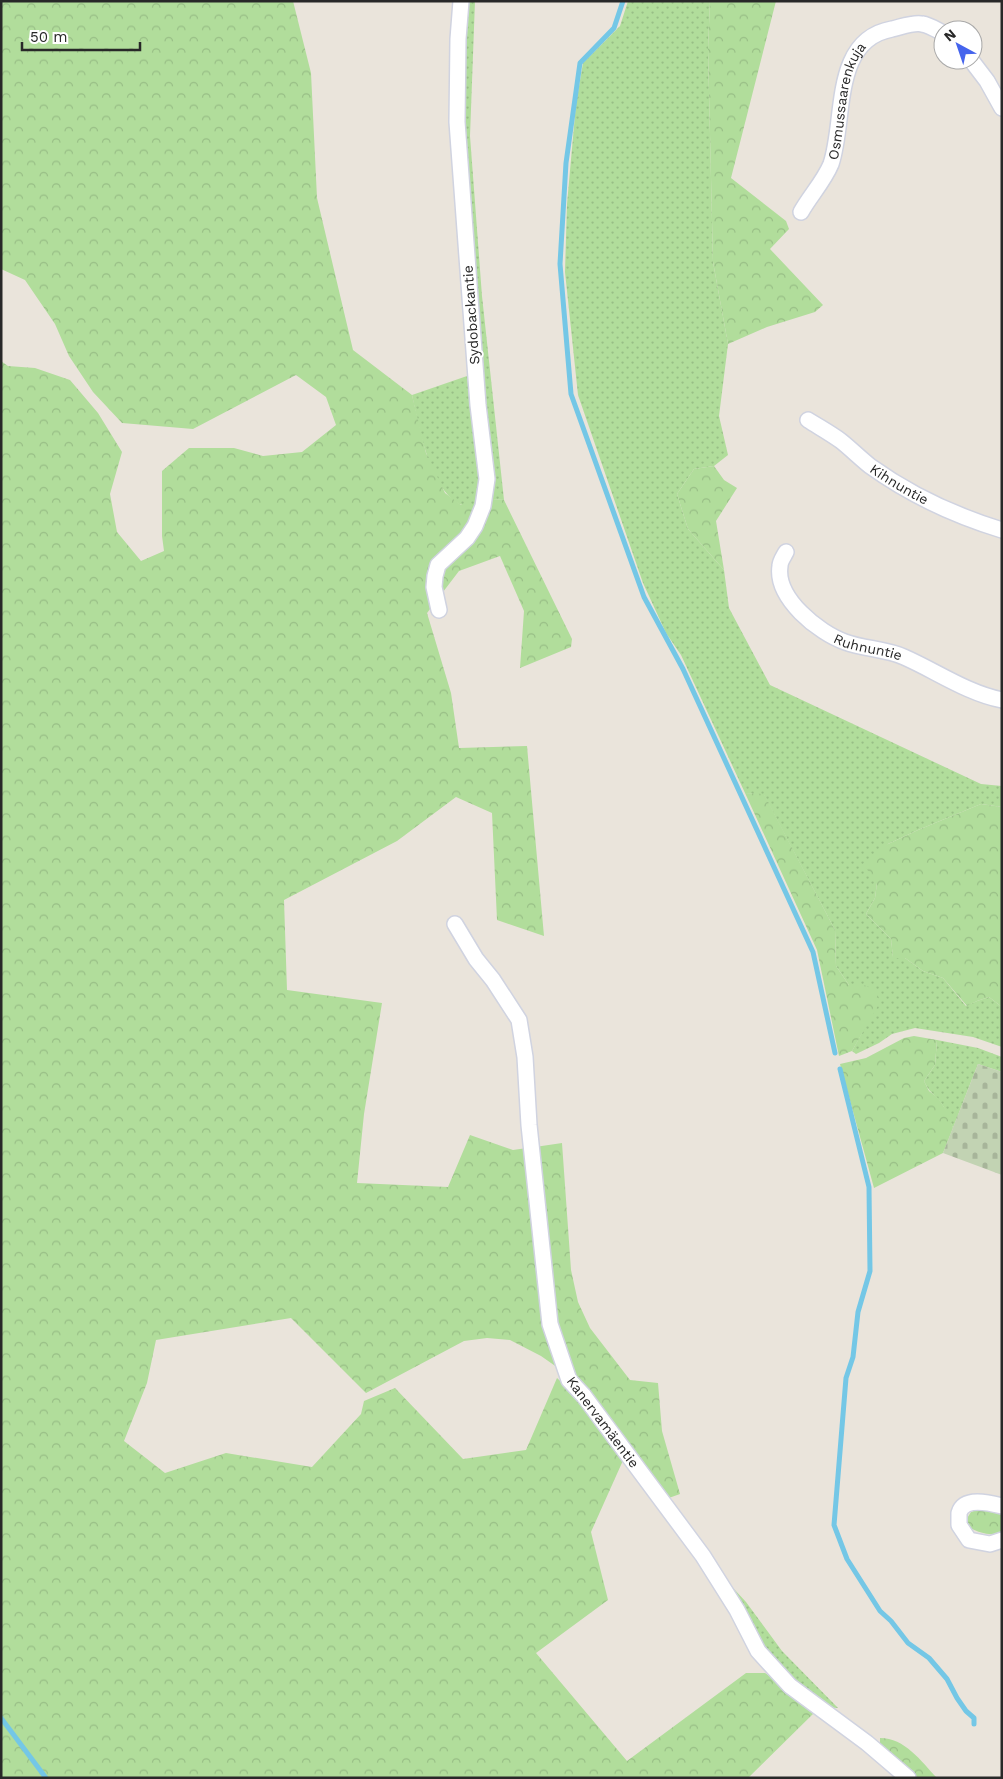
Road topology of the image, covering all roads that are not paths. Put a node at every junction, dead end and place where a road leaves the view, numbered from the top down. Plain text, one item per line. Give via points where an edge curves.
1 (461, 1) edge
2 (933, 28) edge
3 (979, 70) edge
4 (1002, 108) edge
5 (801, 212) dead end
6 (808, 420) dead end
7 (1002, 530) edge
8 (786, 552) dead end
9 (439, 610) dead end
10 (1002, 700) edge
11 (455, 924) dead end
12 (1002, 1506) edge
13 (1002, 1540) edge
14 (908, 1778) edge

1 - 9 street, Sydobackantie via 457,122 478,405 487,479 475,526 438,565 434,587
2 - 5 street, Osmussaarenkuja via 921,23 888,29 872,37 854,54 845,81 831,164
3 - 4 street
6 - 7 street, Kihnuntie via 903,487 938,505
8 - 10 street, Ruhnuntie via 780,574 786,592 799,611 827,634 898,655 990,698
11 - 14 street, Kanervamäentie via 519,1020 550,1324 569,1380 703,1556 738,1610 758,1651 790,1686
12 - 13 street via 986,1501 968,1504 960,1513 959,1525 969,1540 990,1544

